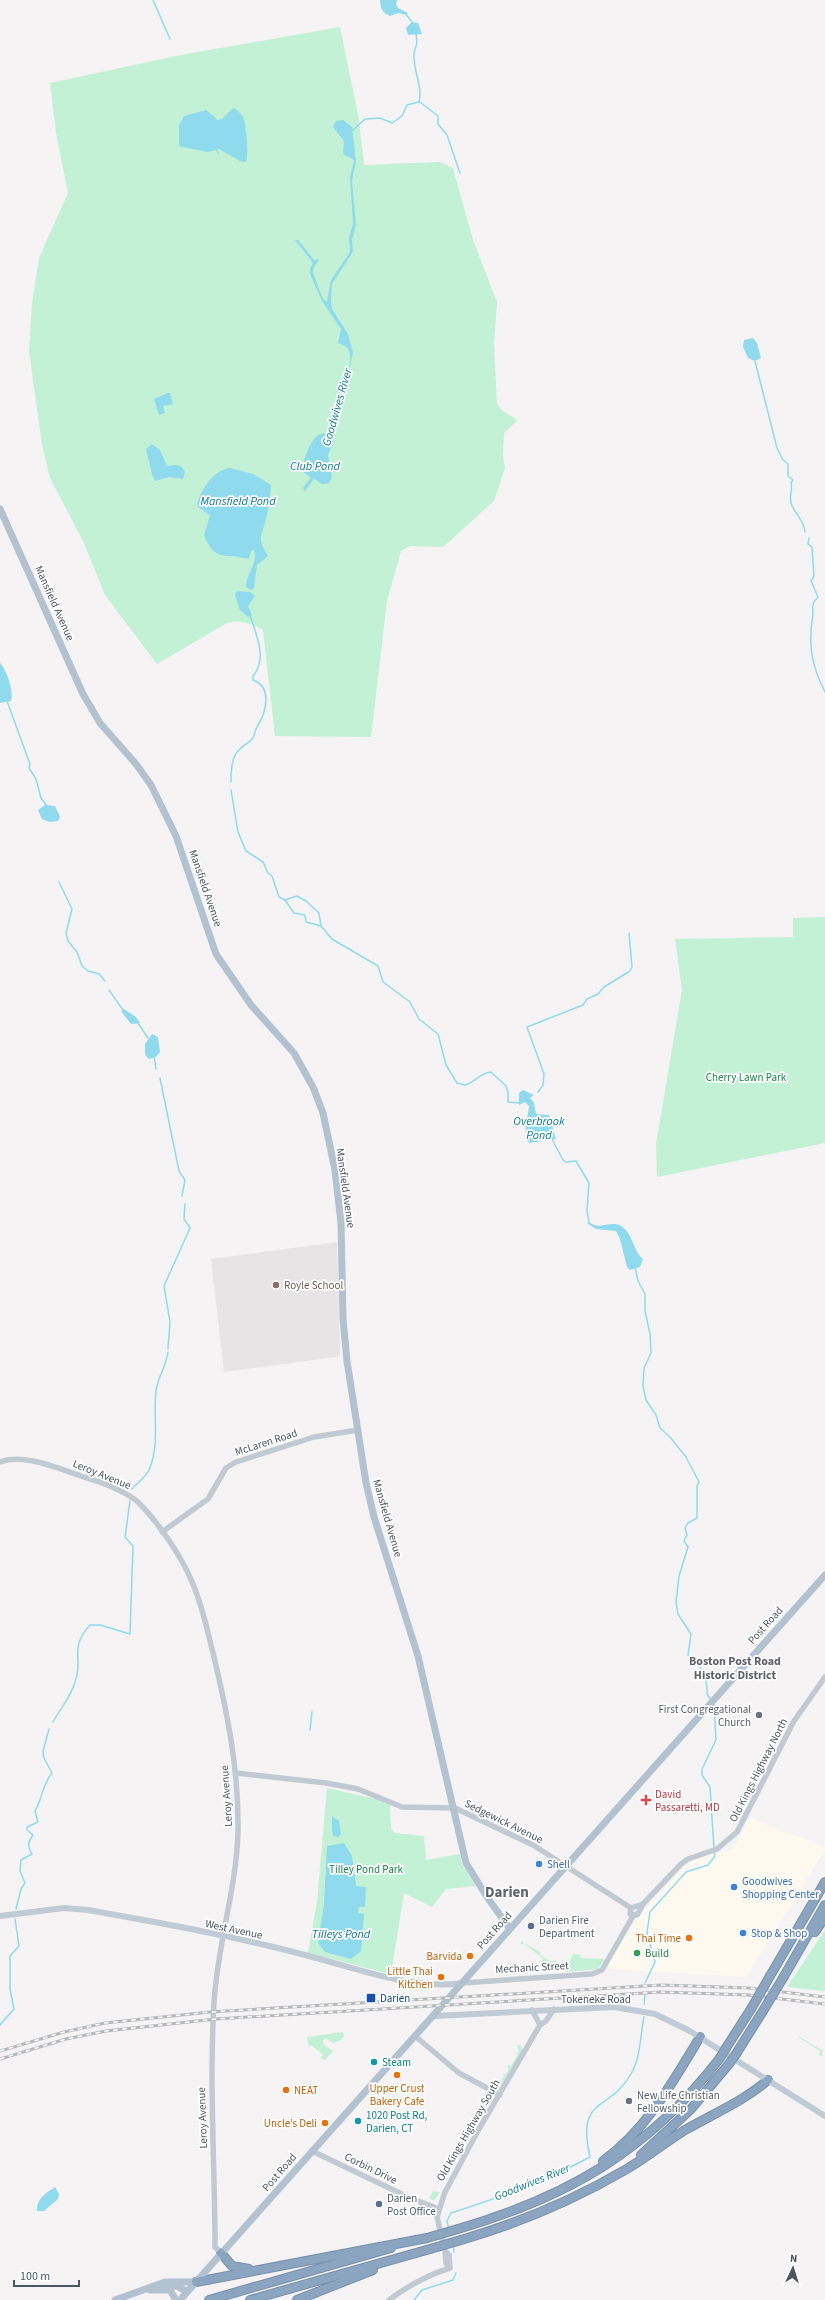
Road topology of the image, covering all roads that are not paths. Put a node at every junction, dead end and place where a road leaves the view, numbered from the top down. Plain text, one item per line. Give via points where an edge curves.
1 (0, 509) edge
2 (358, 1430) junction
3 (0, 1462) edge
4 (162, 1532) junction
5 (825, 1575) edge
6 (825, 1677) edge
7 (236, 1773) junction
8 (455, 1808) junction
9 (566, 1866) junction
10 (825, 1882) edge
11 (825, 1905) edge
12 (635, 1908) junction
13 (0, 1916) edge
14 (825, 1917) edge
15 (510, 1929) junction
16 (224, 1937) junction
17 (784, 1975) junction
18 (462, 1983) junction
19 (554, 2009) junction
20 (532, 2010) junction
21 (434, 2016) junction
22 (540, 2025) junction
23 (415, 2036) junction
24 (700, 2037) junction
25 (768, 2080) junction
26 (500, 2095) junction
27 (825, 2116) edge
28 (312, 2151) junction
29 (559, 2192) junction
30 (580, 2194) junction
31 (438, 2210) junction
32 (427, 2238) junction
33 (430, 2249) junction
34 (221, 2253) junction
35 (276, 2268) junction
36 (196, 2282) junction
37 (156, 2289) junction
38 (187, 2292) junction
39 (132, 2294) junction
40 (115, 2300) edge
41 (176, 2300) edge
42 (180, 2300) edge
43 (209, 2300) edge
44 (250, 2300) edge
45 (297, 2300) edge
46 (389, 2300) edge

1 - 2 main road, Mansfield Avenue via 83,694 100,723 136,764 150,785 176,836 216,954 252,1005 294,1053 313,1087 328,1135 341,1223 343,1319
2 - 4 street, McLaren Road via 314,1437 236,1462 226,1468 208,1499
2 - 8 main road, Mansfield Avenue via 374,1516 418,1656
3 - 4 street, Leroy Avenue via 11,1458 89,1478 138,1502
4 - 7 street, Leroy Avenue via 193,1583 202,1612 228,1717
5 - 9 main road, Post Road
6 - 12 street, Old Kings Highway North via 794,1721 737,1832 717,1849 681,1864 644,1904
7 - 8 street, Sedgewick Avenue via 326,1783 358,1790 402,1807
7 - 16 street, Leroy Avenue via 238,1831
8 - 9 street, Sedgewick Avenue via 533,1844
8 - 15 main road, Mansfield Avenue via 466,1862
9 - 12 street, Sedgewick Avenue via 616,1900
9 - 15 main road, Post Road
10 - 29 highway, bridge via 720,2058 684,2100 651,2132 608,2164
11 - 17 highway
12 - 18 street, Mechanic Street via 630,1913 633,1916 602,1970 592,1974
13 - 16 main road, West Avenue via 64,1908 88,1910
14 - 17 highway
15 - 18 main road, Post Road
16 - 18 main road, West Avenue via 412,1982 446,1985
16 - 34 street, Leroy Avenue via 214,2002 211,2082 215,2247
17 - 30 highway, bridge via 736,2054 691,2109 657,2142 620,2170
18 - 21 main road, Post Road
19 - 20 main road, Tokeneke Road
19 - 22 street, Old Kings Highway South
19 - 24 main road, Tokeneke Road via 601,2007 642,2010 669,2019
20 - 21 main road, Tokeneke Road
20 - 22 street
21 - 23 main road, Post Road
22 - 26 street, Old Kings Highway South
23 - 26 street via 459,2073
23 - 28 main road, Post Road
24 - 25 main road, Tokeneke Road
24 - 29 highway via 656,2108 638,2130 614,2153
25 - 27 main road, Tokeneke Road
25 - 30 highway via 754,2092 680,2133 630,2168
26 - 31 street, Old Kings Highway South via 465,2152 444,2192
28 - 31 street, Corbin Drive
28 - 34 main road, Post Road
29 - 32 highway, bridge via 516,2211
30 - 33 highway, bridge via 523,2221
31 - 46 street, Old Kings Highway South via 438,2224 445,2251 449,2255 450,2268 411,2284
32 - 35 highway
32 - 43 highway
33 - 44 highway
33 - 45 highway
34 - 35 highway via 236,2267
34 - 36 main road, Post Road
35 - 36 highway
36 - 38 main road, Post Road
36 - 39 main road via 168,2282
37 - 38 main road via 170,2286
37 - 39 main road
37 - 41 main road via 170,2290
38 - 42 main road, Post Road
39 - 40 main road

